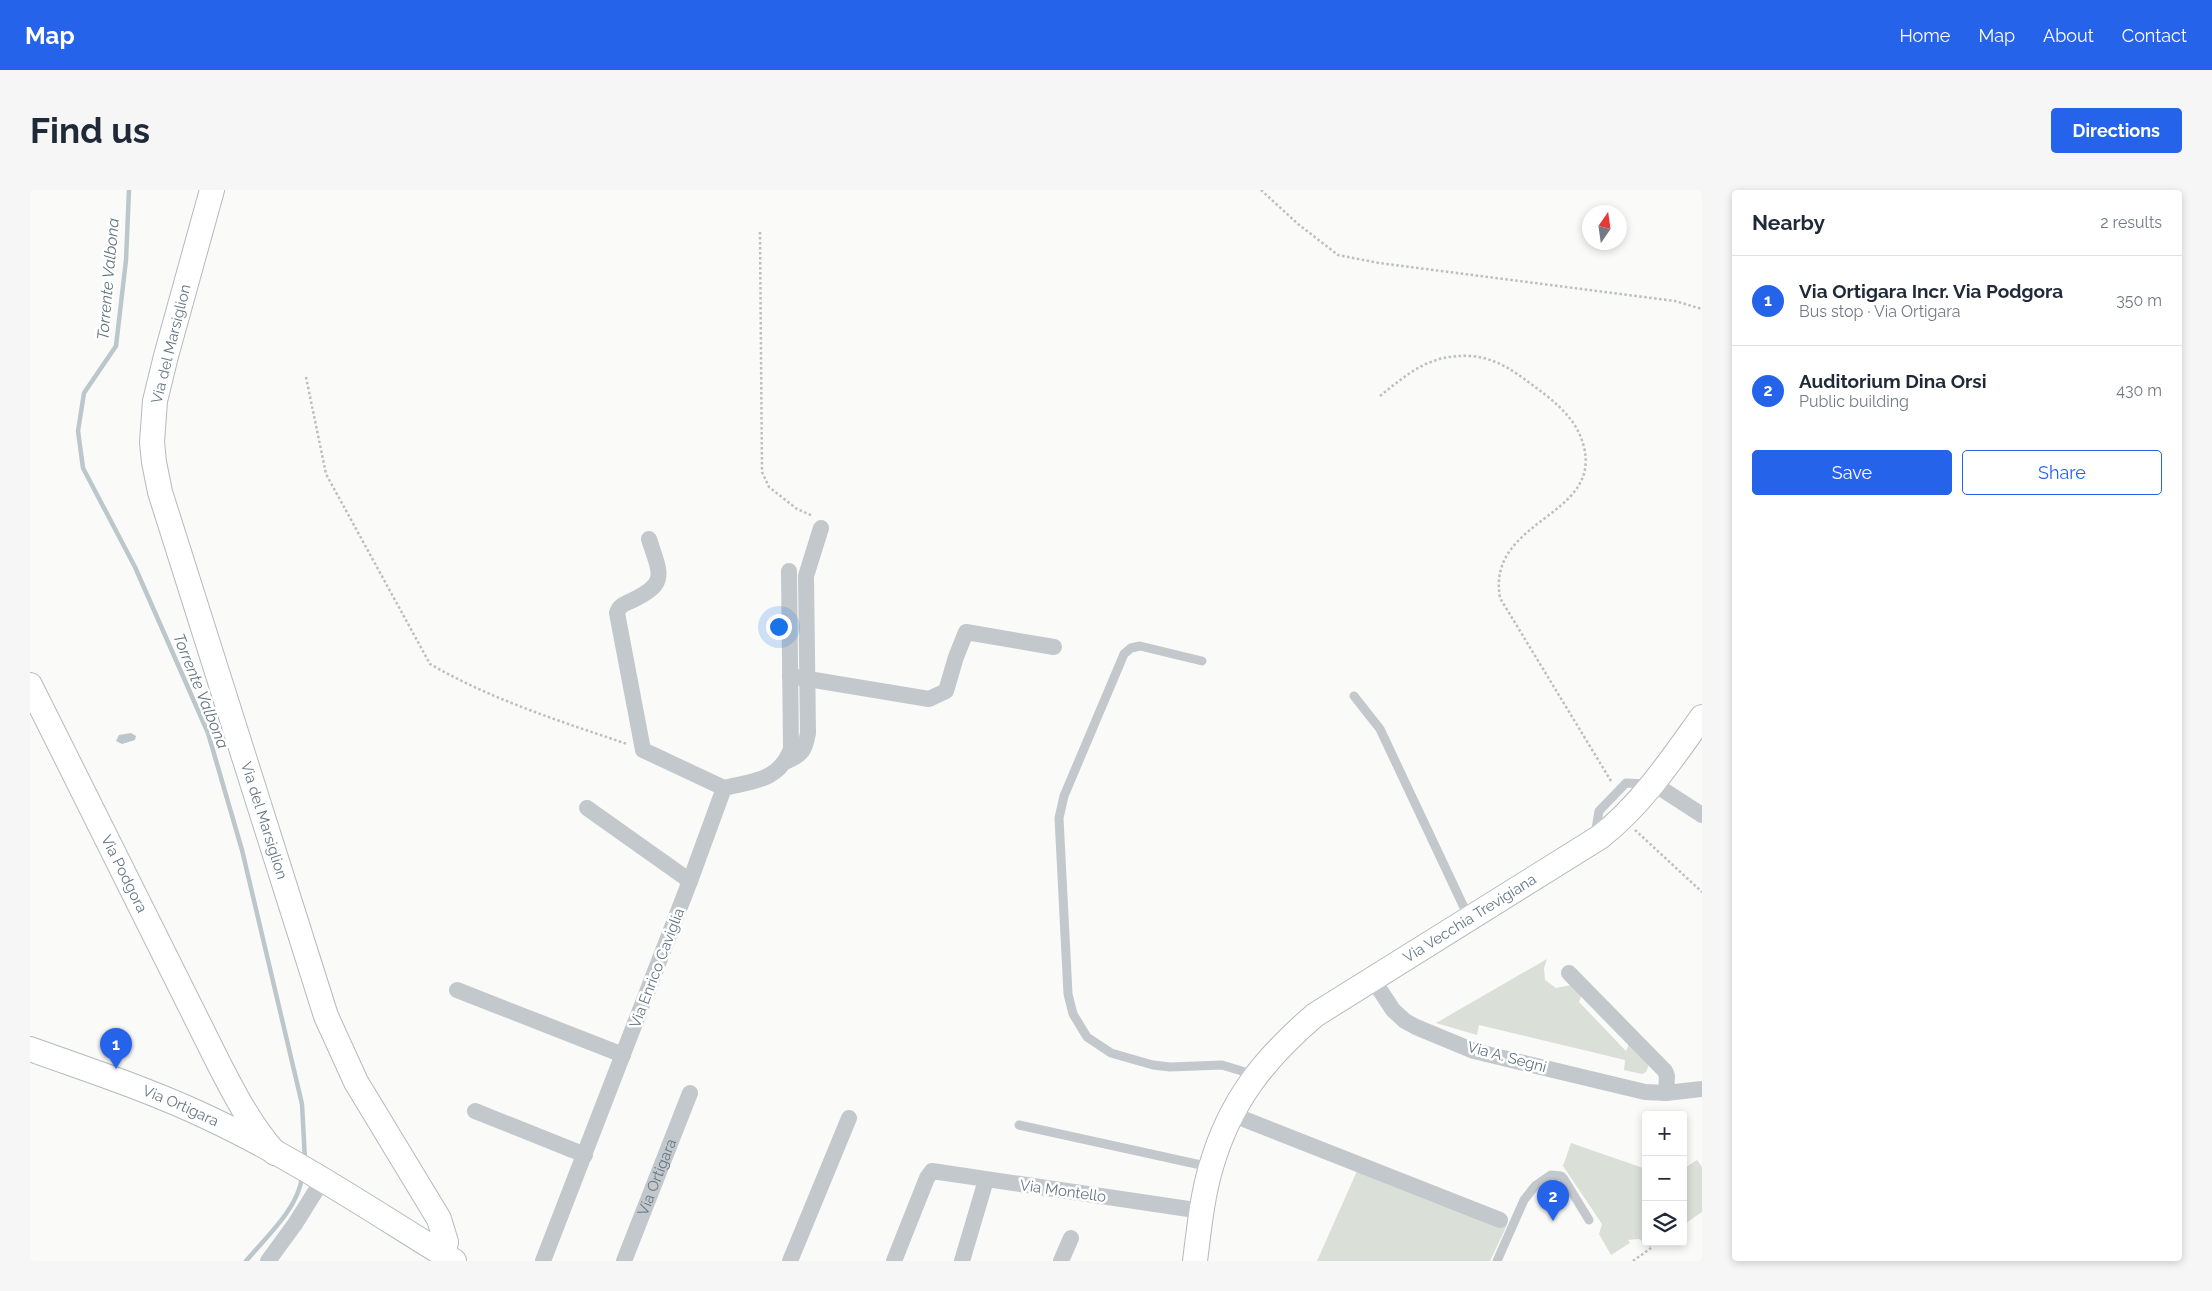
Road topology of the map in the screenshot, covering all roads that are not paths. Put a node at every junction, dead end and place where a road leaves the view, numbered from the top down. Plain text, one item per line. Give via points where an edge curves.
1 (212, 190) edge
2 (820, 523) road end
3 (649, 539) dead end
4 (789, 571) dead end
5 (1054, 647) dead end
6 (1202, 661) dead end
7 (790, 676) junction
8 (808, 679) junction
9 (30, 685) edge
10 (1354, 696) dead end
11 (1702, 717) edge
12 (786, 761) junction
13 (1654, 784) junction
14 (724, 788) junction
15 (587, 808) dead end
16 (1702, 815) edge
17 (1593, 842) junction
18 (690, 881) junction
19 (1469, 919) junction
20 (1569, 972) dead end
21 (1372, 978) junction
22 (457, 990) dead end
23 (30, 1049) edge
24 (623, 1055) junction
25 (219, 1064) junction
26 (1256, 1075) junction
27 (1702, 1089) edge
28 (690, 1093) dead end
29 (1666, 1093) junction
30 (236, 1097) junction
31 (475, 1111) dead end
32 (1231, 1114) junction
33 (849, 1118) dead end
34 (215, 1121) junction
35 (1019, 1125) dead end
36 (584, 1155) junction
37 (281, 1157) junction
38 (1211, 1168) junction
39 (317, 1179) junction
40 (986, 1180) junction
41 (1202, 1211) junction
42 (1500, 1220) dead end
43 (1589, 1220) dead end
44 (1071, 1238) dead end
45 (449, 1258) edge
46 (268, 1261) edge
47 (543, 1261) edge
48 (624, 1261) edge
49 (790, 1261) edge
50 (894, 1261) edge
51 (962, 1261) edge
52 (1061, 1261) edge
53 (1195, 1261) edge
54 (1497, 1261) edge

1 - 45 street, Via del Marsiglion via 168,346 156,401 152,442 160,492 326,1016 356,1082 439,1219
2 - 8 street via 806,576
3 - 14 street via 660,572 659,580 654,588 623,604 617,613 643,750
4 - 7 street
5 - 8 street via 966,632 946,691 929,699
6 - 26 lane via 1140,646 1124,654 1064,796 1059,818 1068,994 1073,1014 1087,1037 1111,1053 1170,1068 1222,1065
7 - 8 street
7 - 12 street via 791,749
8 - 12 street via 806,745 799,756
9 - 25 street, Via Podgora
10 - 19 lane via 1380,729
11 - 13 street, Via Vecchia Trevigiana
12 - 14 street via 770,776
13 - 16 street
13 - 17 street, Via Vecchia Trevigiana via 1616,825
13 - 17 lane via 1626,783 1599,811
14 - 18 street, Via Enrico Caviglia
15 - 18 street
17 - 19 street, Via Vecchia Trevigiana
18 - 24 street, Via Enrico Caviglia
19 - 21 street, Via Vecchia Trevigiana
20 - 29 street via 1665,1071
21 - 26 street, Via Vecchia Trevigiana via 1315,1015
21 - 29 street, Via A. Segni via 1392,1010 1405,1021 1474,1051 1645,1092
22 - 24 street
23 - 34 street, Via Ortigara
24 - 36 street, Via Enrico Caviglia
25 - 30 street, Via Podgora
25 - 34 street
26 - 32 street, Via Vecchia Trevigiana
27 - 29 street, Via A. Segni
28 - 48 street, Via Ortigara
30 - 34 street via 232,1114
30 - 37 street, Via Podgora via 260,1136
31 - 36 street
32 - 38 street, Via Vecchia Trevigiana
32 - 42 street
33 - 49 street
34 - 37 street, Via Ortigara
35 - 38 lane
36 - 47 street, Via Enrico Caviglia
37 - 39 street, Via Ortigara
38 - 41 street, Via Vecchia Trevigiana
39 - 45 street, Via Ortigara
39 - 46 street via 296,1224
40 - 41 street, Via Montello
40 - 50 street, Via Montello via 932,1171
40 - 51 street
41 - 53 street, Via Vecchia Trevigiana
43 - 54 lane via 1564,1179 1551,1175 1528,1193
44 - 52 street

